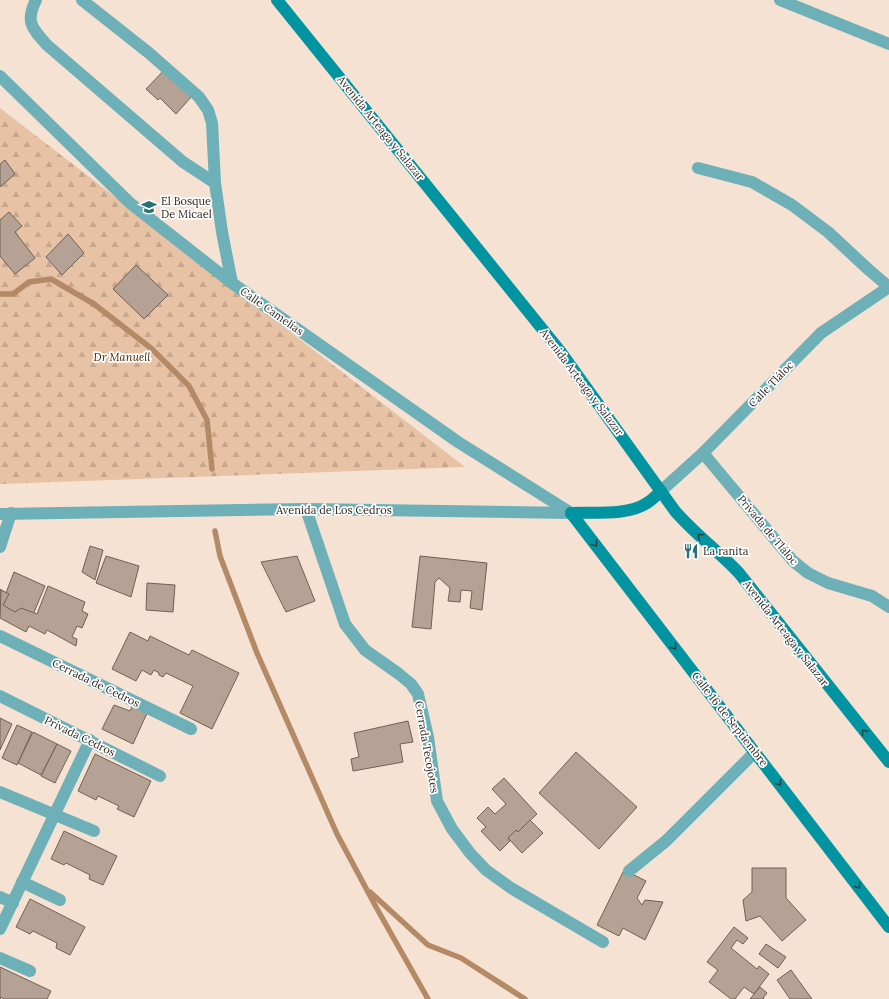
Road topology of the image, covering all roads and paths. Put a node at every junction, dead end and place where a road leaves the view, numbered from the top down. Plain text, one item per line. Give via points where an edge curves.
1 (36, 0) edge
2 (82, 0) edge
3 (277, 0) edge
4 (780, 0) edge
5 (889, 44) edge
6 (0, 76) edge
7 (698, 168) dead end
8 (215, 183) junction
9 (232, 283) junction
10 (889, 287) edge
11 (703, 453) junction
12 (661, 491) junction
13 (306, 509) junction
14 (571, 513) junction
15 (6, 514) edge
16 (0, 547) edge
17 (889, 607) edge
18 (0, 636) edge
19 (0, 696) edge
20 (192, 729) dead end
21 (90, 740) junction
22 (755, 752) junction
23 (889, 762) edge
24 (160, 776) dead end
25 (0, 792) edge
26 (54, 815) junction
27 (94, 831) dead end
28 (629, 870) dead end
29 (22, 882) junction
30 (0, 897) edge
31 (60, 900) dead end
32 (13, 902) junction
33 (889, 927) edge
34 (0, 929) edge
35 (603, 942) dead end
36 (0, 958) edge
37 (30, 971) dead end

1 - 8 street via 30,22 46,45 183,162
2 - 8 street via 199,97 208,110 212,123
3 - 12 street, Avenida Arteaga y Salazar via 560,351
4 - 5 street
6 - 9 street, Calle Camelias via 130,203
7 - 10 street via 752,182 792,205 828,232
8 - 9 street
9 - 14 street, Calle Camelias via 458,442
10 - 11 street, Calle Tláloc via 821,333
11 - 12 street, Calle Tláloc
11 - 17 street, Privada de Tláloc via 793,562 808,574 828,583 872,596
12 - 14 street, Avenida de Los Cedros via 647,503 633,510
23 -> 12 street, Avenida Arteaga y Salazar via 739,573 683,520
13 - 14 street, Avenida de Los Cedros
13 - 15 street, Avenida de Los Cedros
13 - 35 street, Cerrada Tecojotes via 345,624 366,650 411,684 418,694 428,737 437,801 452,829 486,870 511,888
14 -> 22 street, Calle 16 de Septiembre
15 - 16 street
18 - 20 street, Cerrada de Cedros
19 - 21 street, Privada Cedros
21 - 24 street, Privada Cedros
21 - 26 street
22 - 28 street via 666,841
22 -> 33 street, Calle 16 de Septiembre
25 - 26 street
26 - 27 street
26 - 29 street
29 - 31 street
29 - 32 street
30 - 32 street
32 - 34 street
36 - 37 street

